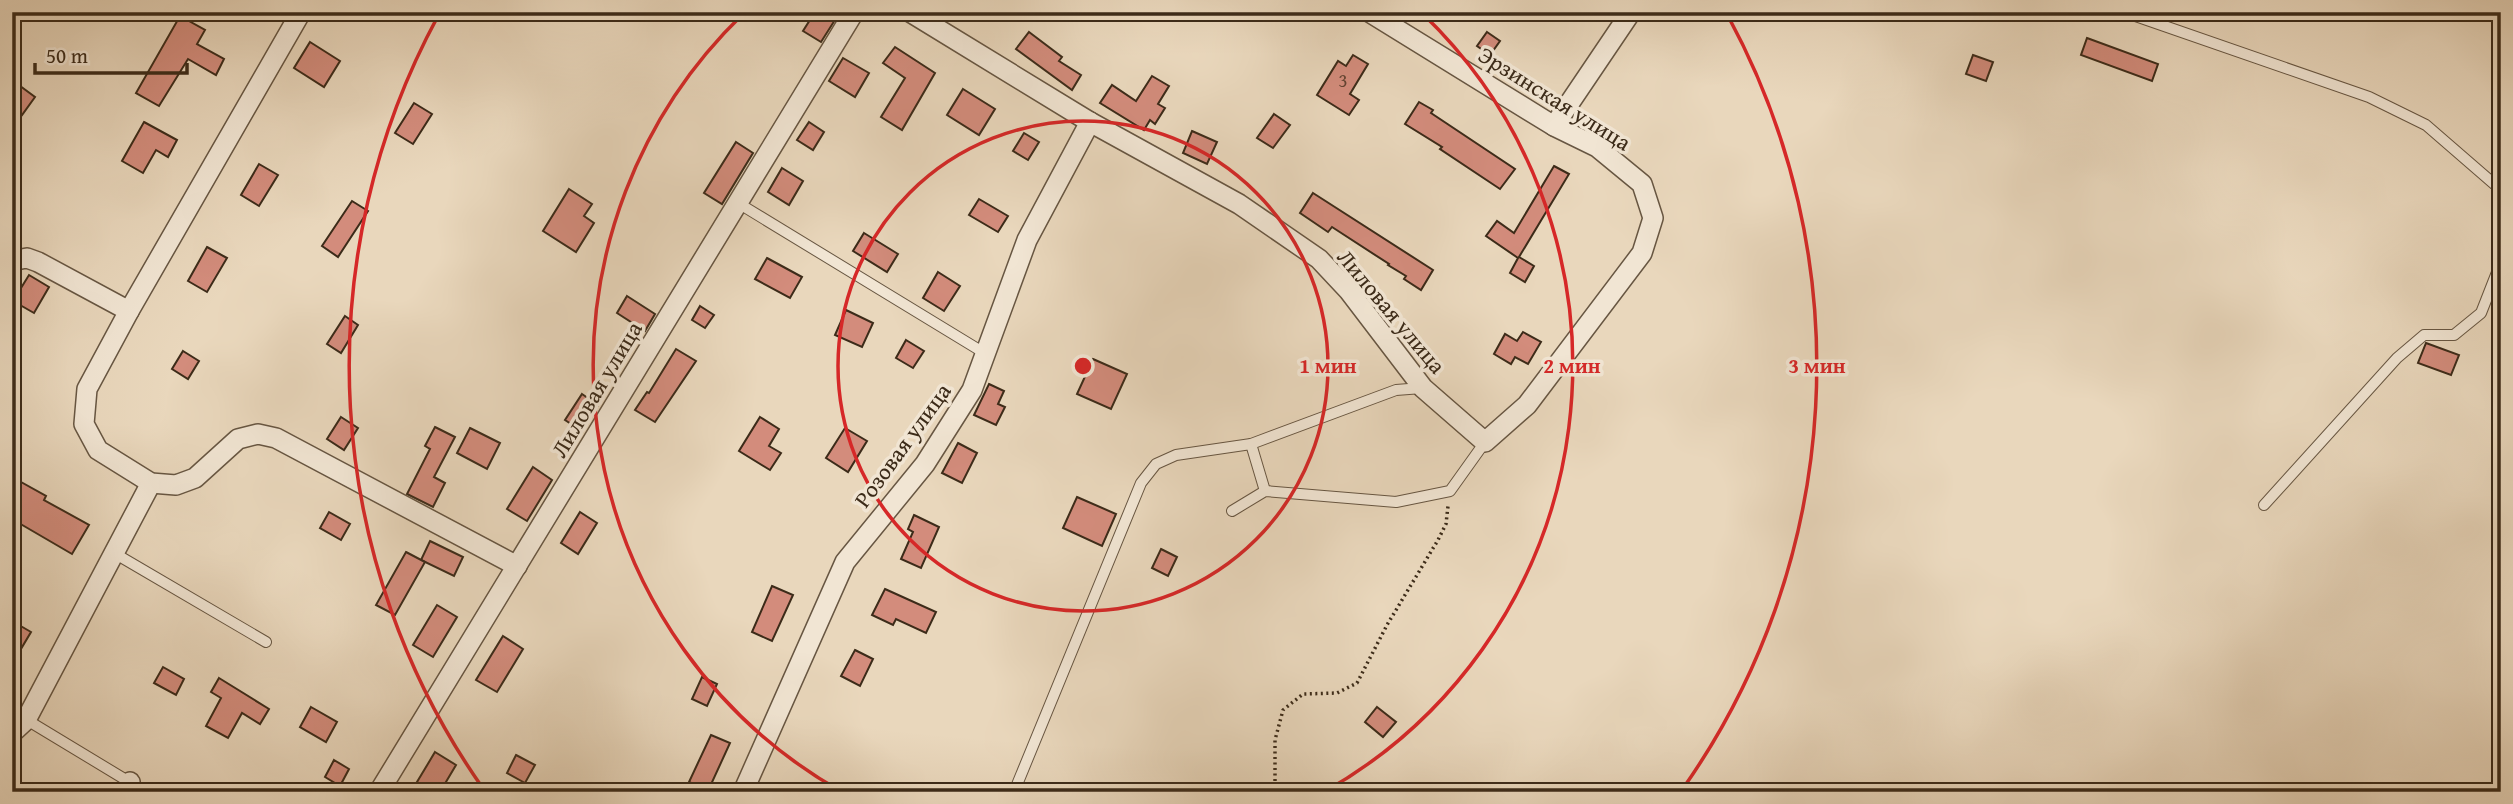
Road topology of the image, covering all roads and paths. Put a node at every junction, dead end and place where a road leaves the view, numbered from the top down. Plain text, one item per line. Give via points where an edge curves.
1 (301, 12) edge
2 (854, 12) edge
3 (910, 12) edge
4 (1631, 12) edge
5 (2124, 12) edge
6 (1381, 16) edge
7 (1090, 122) junction
8 (1555, 126) junction
9 (2501, 190) edge
10 (738, 203) junction
11 (2501, 262) edge
12 (12, 264) edge
13 (130, 311) junction
14 (987, 355) junction
15 (1423, 388) junction
16 (1485, 442) junction
17 (1251, 444) junction
18 (151, 483) junction
19 (1265, 491) junction
20 (1450, 491) junction
21 (2264, 505) dead end
22 (1232, 511) dead end
23 (114, 553) junction
24 (517, 566) junction
25 (266, 642) dead end
26 (17, 721) edge
27 (134, 788) edge
28 (379, 792) edge
29 (743, 792) edge
30 (1013, 792) edge
31 (1275, 792) edge

1 - 13 street
2 - 10 street, Лиловая улица
3 - 7 street, Лиловая улица
4 - 8 street
5 - 9 lane via 2369,97 2426,125
6 - 8 street, Эрзинская улица
7 - 14 street, Розовая улица via 1027,240
7 - 15 street, Лиловая улица via 1239,204 1319,259
8 - 16 street, Эрзинская улица via 1597,147 1642,184 1653,218 1642,253 1527,405
10 - 14 lane
10 - 24 street, Лиловая улица
11 - 21 lane via 2481,313 2454,335 2424,335 2397,358
12 - 13 street via 27,258 38,262
13 - 18 street via 88,389 84,424 98,450
14 - 29 street, Розовая улица via 972,390 925,464 845,562
15 - 16 street, Лиловая улица
15 - 17 lane via 1396,390
16 - 20 lane
17 - 19 lane
17 - 30 lane via 1176,455 1156,464 1141,483
18 - 23 street
18 - 24 street via 176,485 195,478 238,439 258,434 276,438
19 - 20 lane via 1396,502
19 - 22 lane
20 - 31 path via 1446,524 1357,683 1337,693 1303,694 1283,710 1275,740
23 - 25 lane
23 - 26 street
24 - 28 street, Лиловая улица
26 - 27 lane

